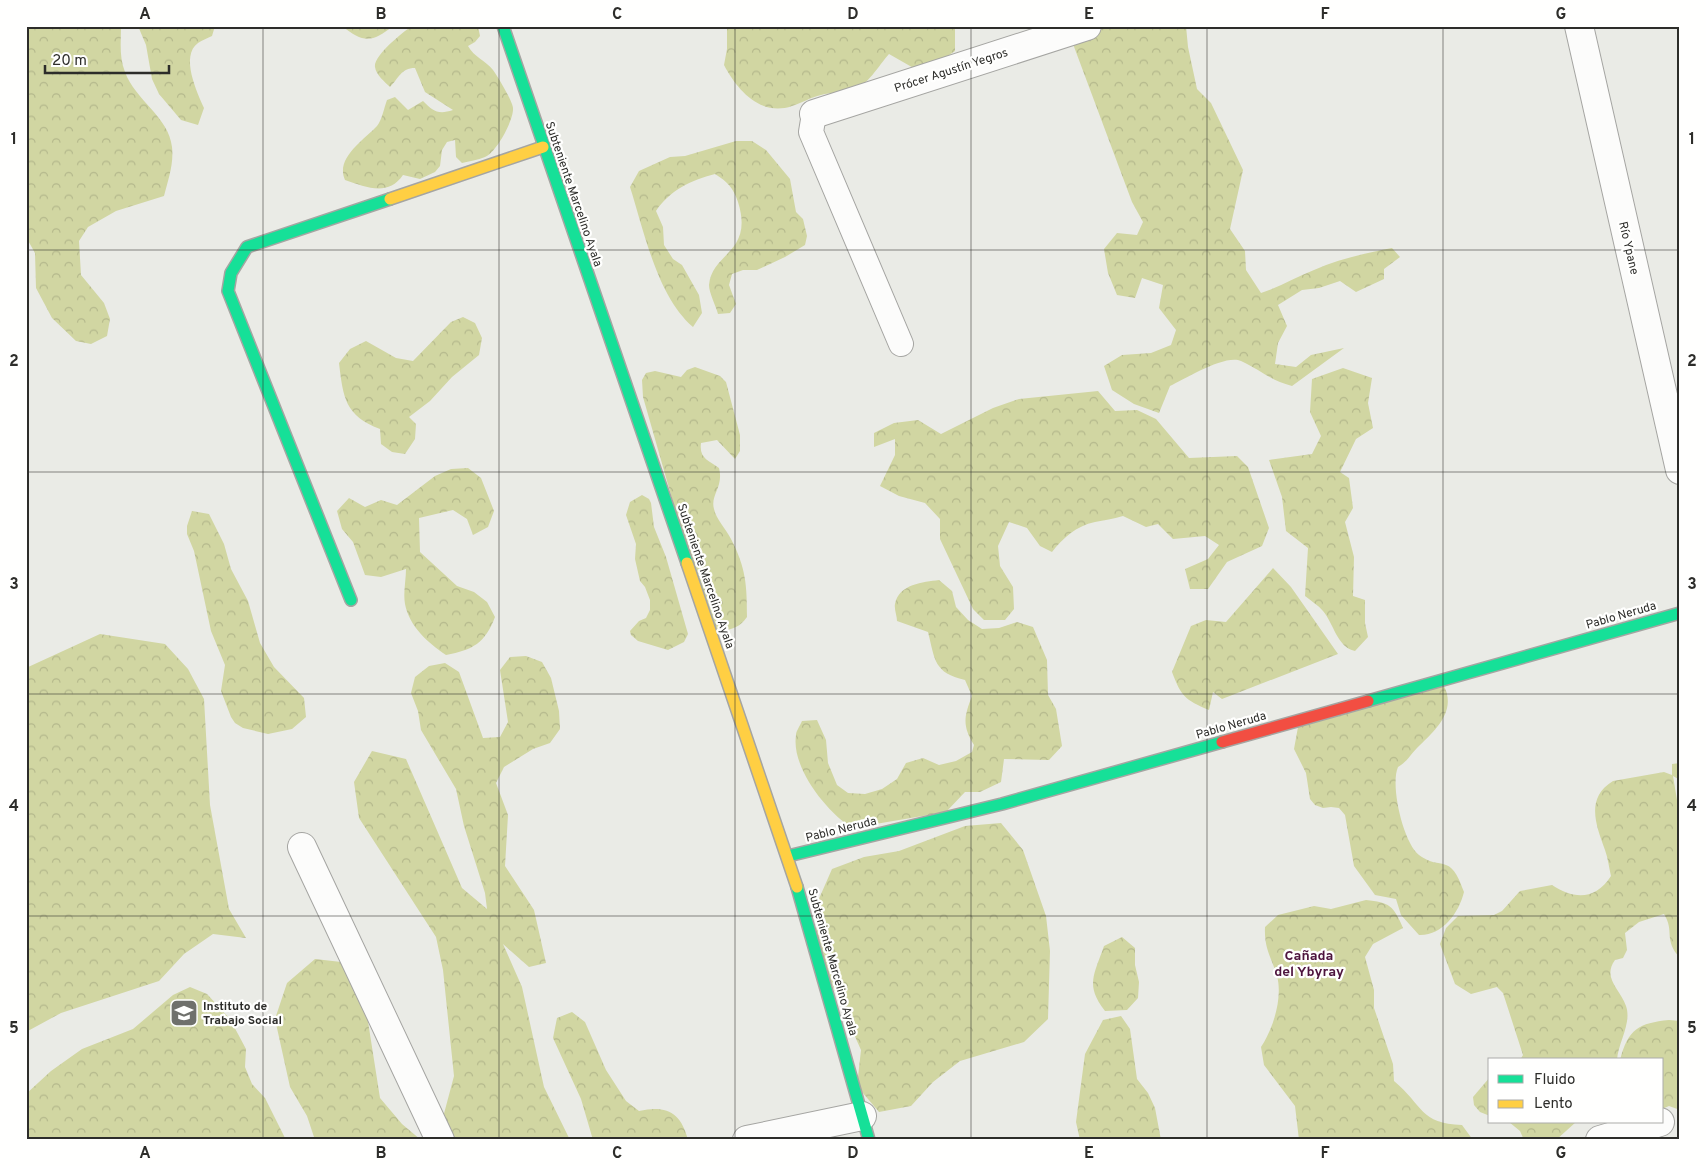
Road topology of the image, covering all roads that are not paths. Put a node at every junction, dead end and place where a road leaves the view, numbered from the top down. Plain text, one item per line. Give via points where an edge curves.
1 (503, 26) edge
2 (1087, 26) edge
3 (1579, 26) edge
4 (814, 114) joint
5 (543, 147) junction
6 (901, 344) dead end
7 (1680, 470) edge
8 (351, 600) dead end
9 (1680, 613) edge
10 (302, 848) dead end
11 (788, 856) junction
12 (1680, 1117) edge
13 (1664, 1121) edge
14 (1654, 1124) edge
15 (866, 1128) edge
16 (440, 1140) edge
17 (747, 1140) edge
18 (1600, 1140) edge

1 - 5 street, Subteniente Marcelino Ayala
2 - 4 street, Prócer Agustín Yegros
3 - 7 street, Río Ypane
4 - 6 lane via 811,132
5 - 8 street via 247,247 232,273 228,291
5 - 11 street, Subteniente Marcelino Ayala
9 - 11 street, Pablo Neruda via 1002,804
10 - 16 street
11 - 15 street, Subteniente Marcelino Ayala
12 - 13 street
14 - 18 street
15 - 17 street

